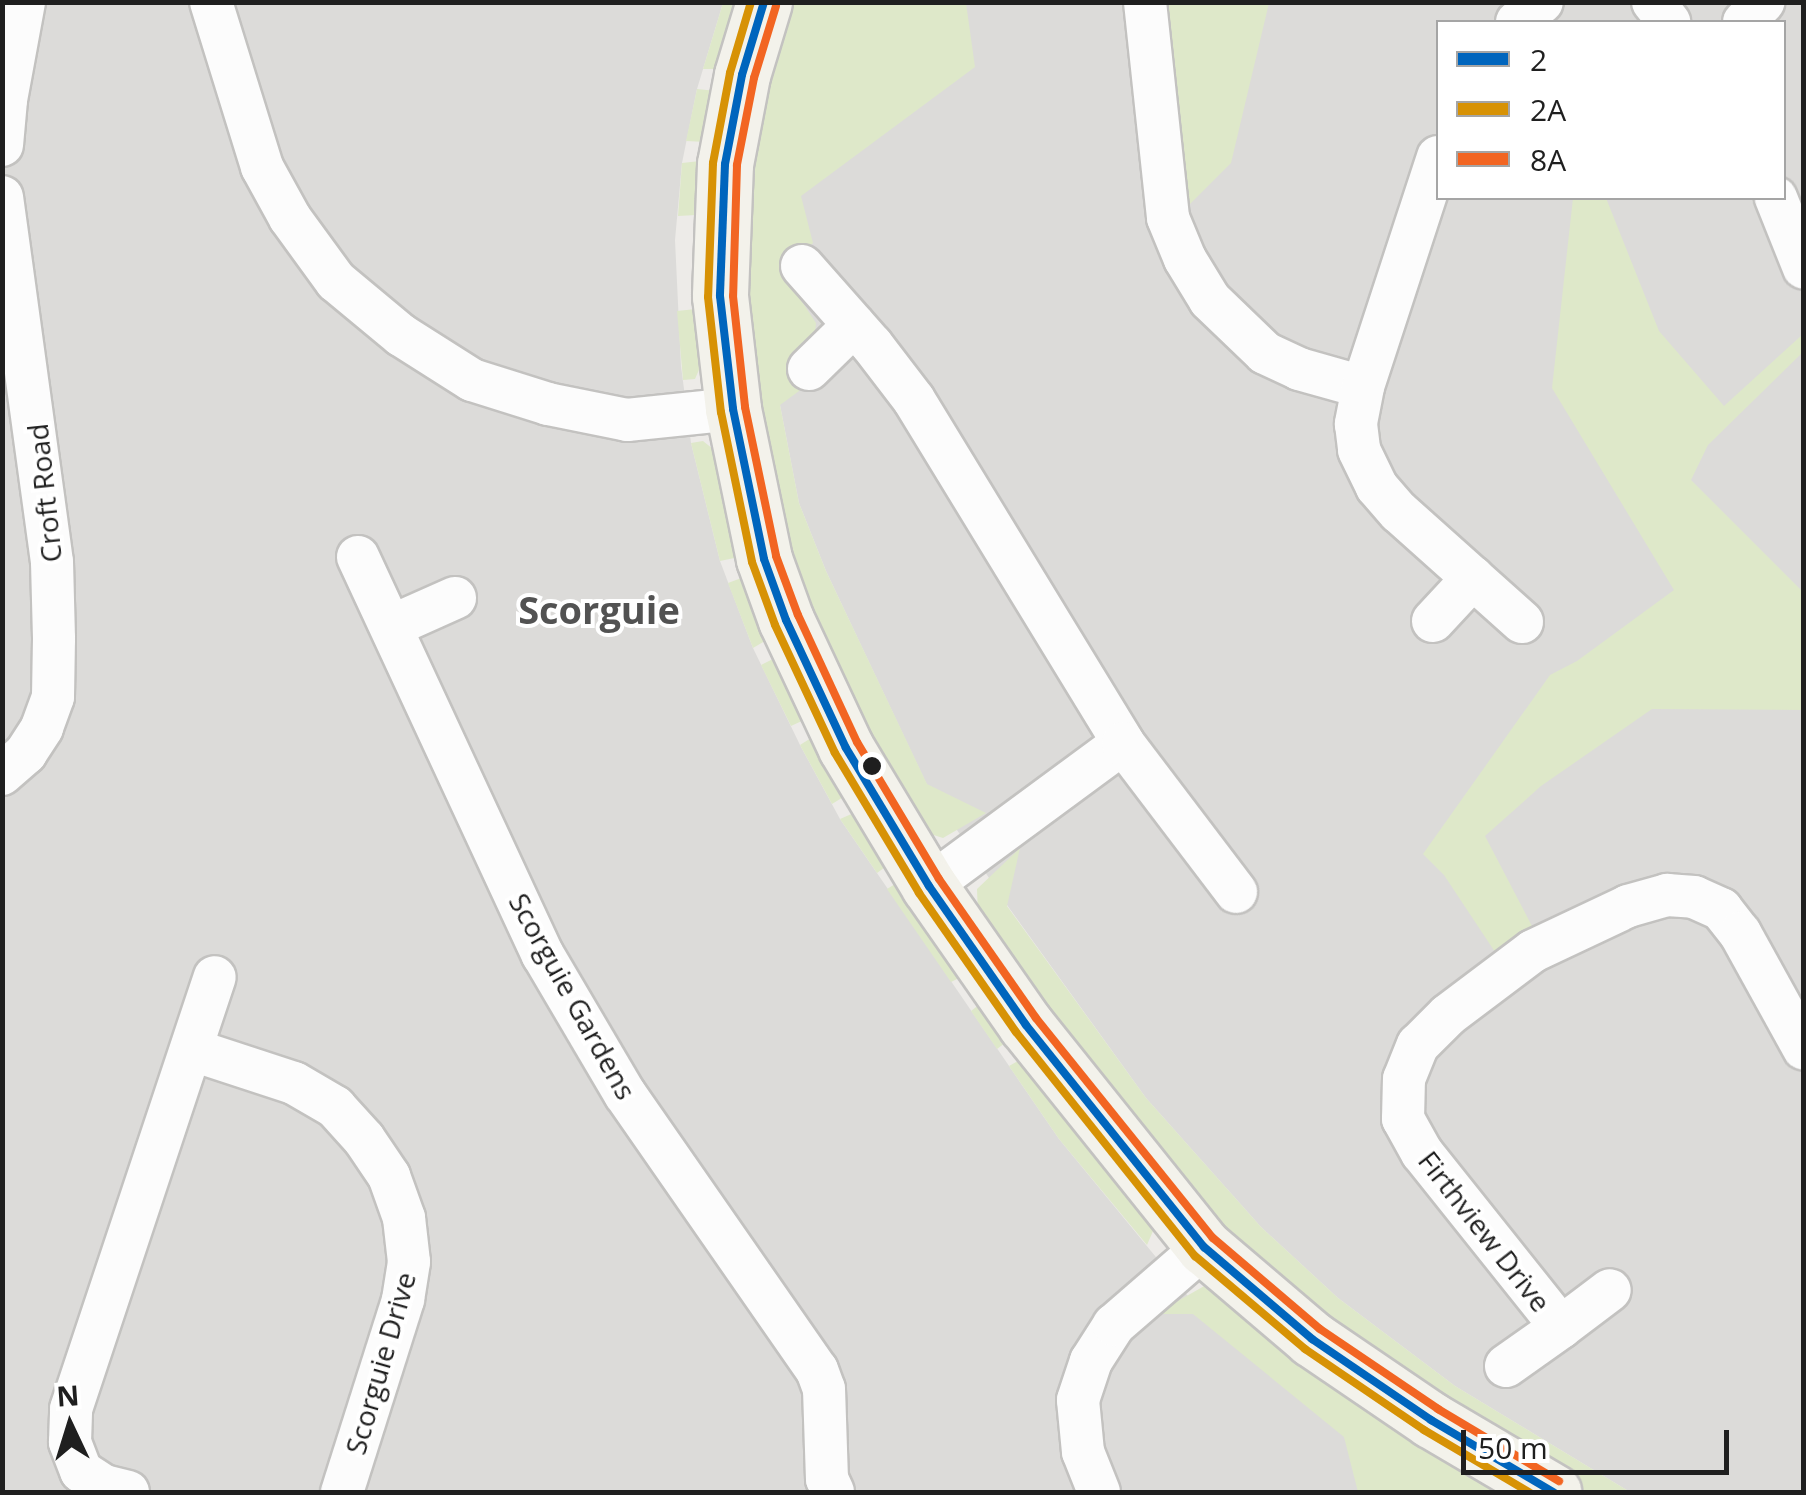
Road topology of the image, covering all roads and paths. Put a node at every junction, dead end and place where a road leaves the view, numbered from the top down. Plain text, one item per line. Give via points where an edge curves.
1 (24, 2) edge
2 (211, 2) edge
3 (764, 2) edge
4 (1145, 2) edge
5 (1542, 2) edge
6 (1520, 20) edge
7 (2, 145) edge
8 (1436, 164) edge
9 (2, 197) edge
10 (1777, 200) edge
11 (802, 266) dead end
12 (1804, 268) edge
13 (854, 325) junction
14 (809, 369) dead end
15 (1364, 387) junction
16 (17, 391) edge
17 (732, 409) junction
18 (358, 557) dead end
19 (1473, 578) junction
20 (456, 598) dead end
21 (1433, 621) dead end
22 (1522, 622) dead end
23 (392, 626) junction
24 (1123, 743) junction
25 (2, 774) edge
26 (929, 886) junction
27 (1236, 892) dead end
28 (216, 978) dead end
29 (1804, 1049) edge
30 (192, 1050) junction
31 (1204, 1247) junction
32 (1610, 1290) dead end
33 (1560, 1327) junction
34 (1506, 1366) dead end
35 (128, 1492) edge
36 (342, 1492) edge
37 (833, 1492) edge
38 (1099, 1492) edge
39 (1553, 1492) edge

1 - 7 street
2 - 17 street via 262,167 290,218 336,281 401,335 472,380 548,404 627,420
3 - 17 street via 742,75 719,227
4 - 15 street via 1168,218 1185,259 1210,300 1265,353
5 - 6 street
8 - 15 street
9 - 16 street, Croft Road
10 - 12 street
11 - 13 street
13 - 14 street
13 - 24 street via 914,400
15 - 19 street via 1356,424 1366,469 1398,512
16 - 25 street, Croft Road via 52,562 53,697 26,753
17 - 26 street via 764,559 786,620 846,748
18 - 23 street, Scorguie Gardens
19 - 21 street
19 - 22 street
20 - 23 street
23 - 37 street, Scorguie Gardens via 543,954 625,1094 818,1370
24 - 26 street
24 - 27 street
26 - 31 street via 1026,1024
28 - 30 street
29 - 33 street, Firthview Drive via 1720,908 1667,895 1533,951 1418,1046 1404,1079 1404,1119 1422,1153
30 - 35 street via 72,1409 70,1442 81,1470
30 - 36 street, Scorguie Drive via 294,1083 335,1108 388,1176 404,1218 409,1262 403,1300
31 - 38 street via 1114,1325 1091,1360 1078,1400 1083,1452
31 - 39 street via 1327,1349
32 - 33 street
33 - 34 street, Firthview Drive

